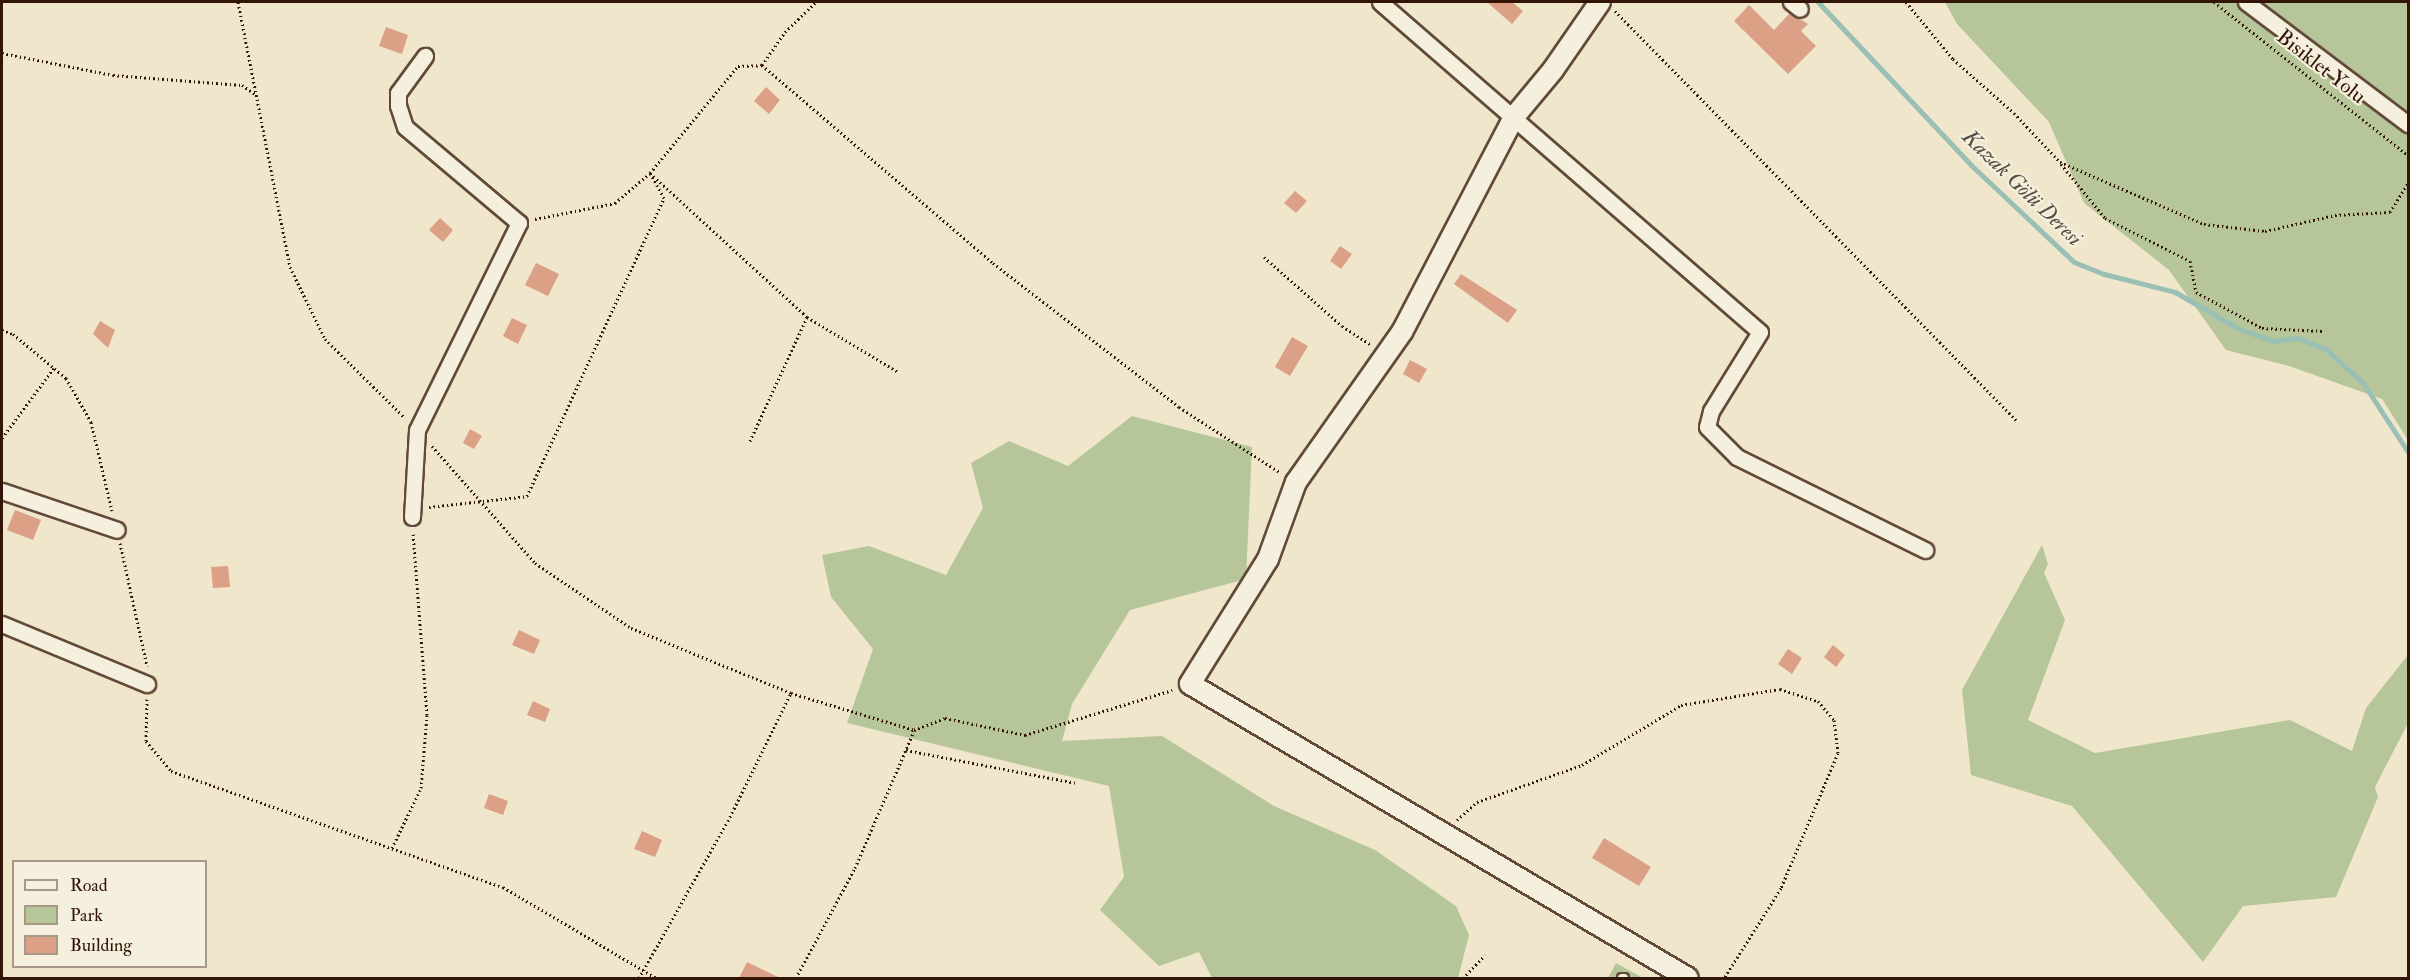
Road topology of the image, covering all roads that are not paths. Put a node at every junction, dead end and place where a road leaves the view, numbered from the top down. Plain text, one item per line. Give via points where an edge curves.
1 (1380, 2) edge
2 (2246, 2) edge
3 (1606, 6) edge
4 (425, 56) dead end
5 (1514, 117) junction
6 (2409, 124) edge
7 (2, 491) edge
8 (412, 517) road end
9 (117, 531) road end
10 (1925, 550) dead end
11 (2, 624) edge
12 (147, 684) road end
13 (1688, 978) edge

1 - 5 street
2 - 6 street
3 - 5 street
4 - 8 street via 398,93 405,127 519,223 417,430
5 - 10 street via 1760,332 1711,411 1707,427 1737,457
5 - 13 street via 1388,356 1296,482 1268,559 1190,684
7 - 9 street
11 - 12 street

